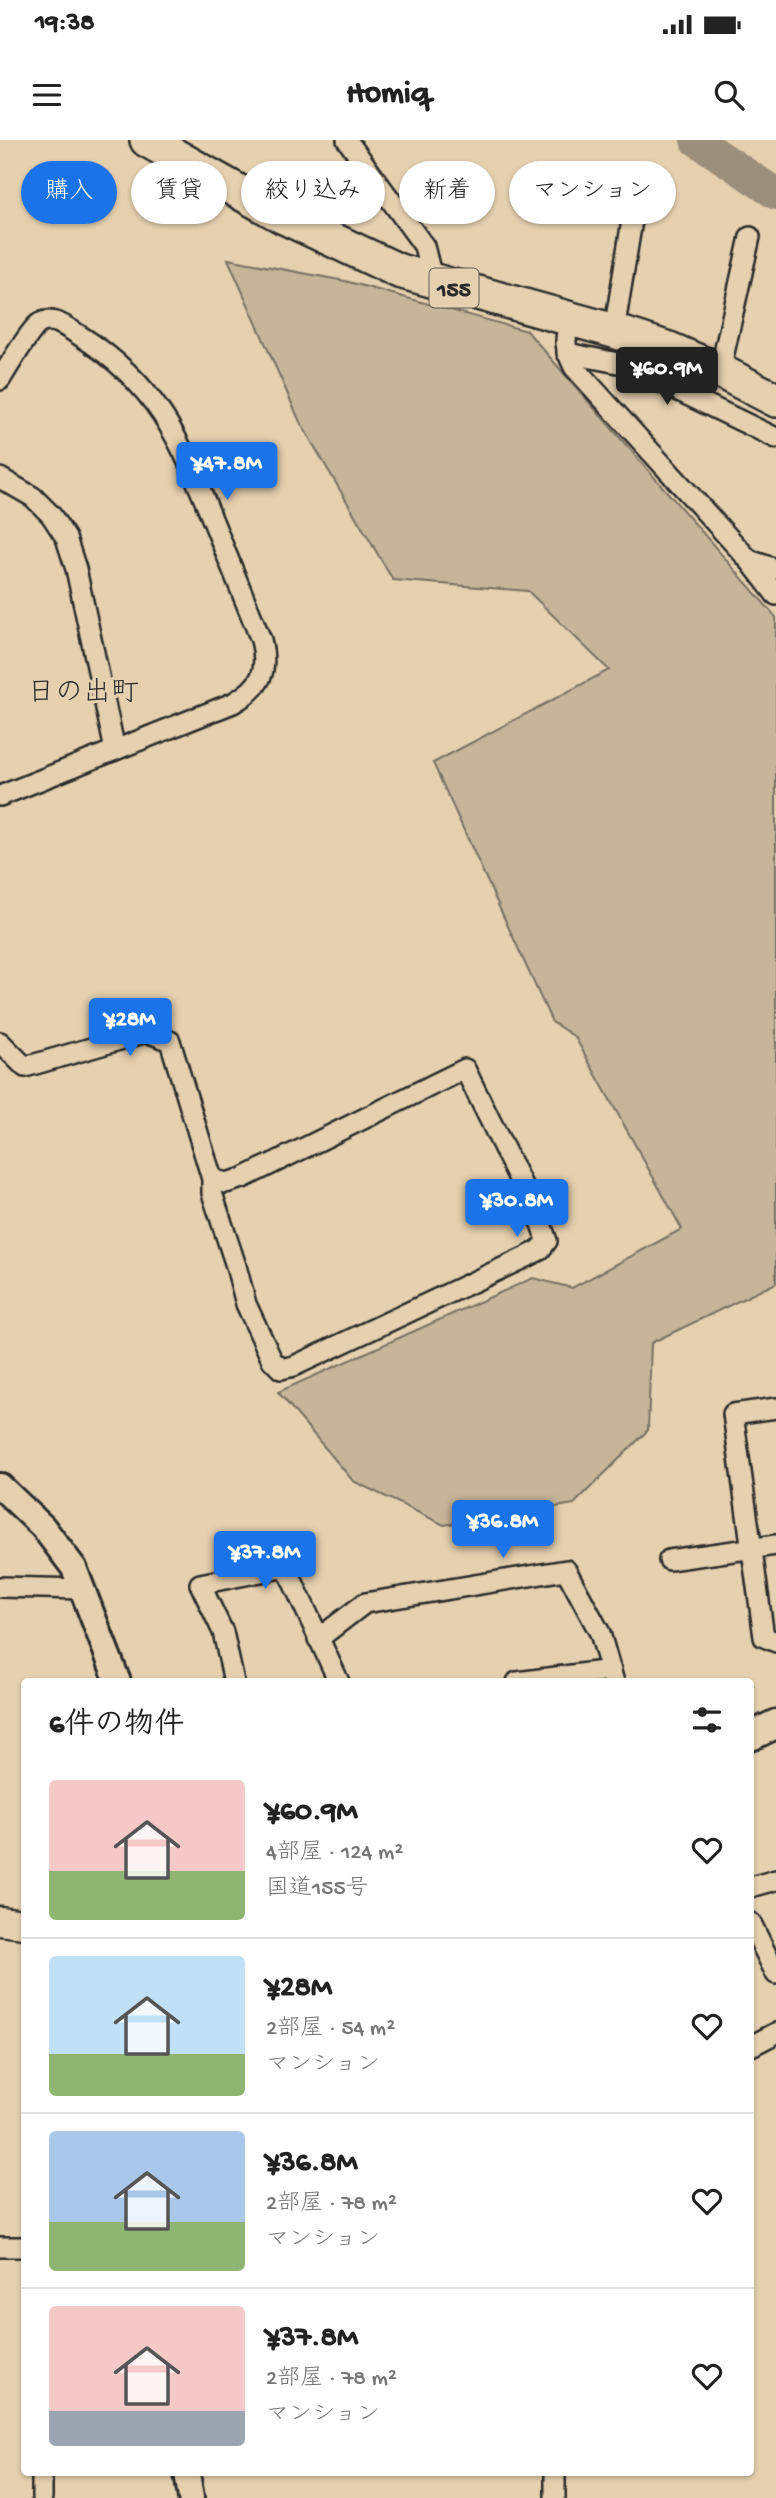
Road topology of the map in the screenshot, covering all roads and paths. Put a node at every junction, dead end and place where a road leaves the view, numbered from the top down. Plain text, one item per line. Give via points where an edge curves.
1 (147, 140) edge
2 (347, 140) edge
3 (631, 224) edge
4 (750, 237) dead end
5 (433, 282) junction
6 (573, 320) junction
7 (614, 331) junction
8 (567, 353) junction
9 (720, 371) junction
10 (0, 380) edge
11 (776, 400) edge
12 (776, 438) edge
13 (0, 478) edge
14 (749, 560) junction
15 (776, 569) edge
16 (776, 595) edge
17 (115, 750) junction
18 (0, 796) edge
19 (0, 1042) edge
20 (212, 1179) junction
21 (776, 1408) edge
22 (0, 1486) edge
23 (776, 1545) edge
24 (750, 1548) junction
25 (669, 1560) dead end
26 (0, 1587) edge
27 (83, 1589) junction
28 (318, 1639) junction
29 (776, 1642) edge
30 (612, 1676) edge
31 (116, 1678) edge
32 (233, 1678) edge
33 (337, 1678) edge
34 (580, 1678) edge
35 (776, 1724) edge
36 (754, 1735) edge
37 (776, 1880) edge
38 (754, 1886) edge
39 (0, 1921) edge
40 (21, 1924) edge
41 (754, 1929) edge
42 (776, 1974) edge
43 (776, 2033) edge
44 (754, 2044) edge
45 (0, 2247) edge
46 (21, 2247) edge
47 (43, 2476) edge
48 (187, 2476) edge
49 (555, 2476) edge
50 (42, 2498) edge
51 (191, 2498) edge
52 (555, 2498) edge

1 - 5 highway, 155 via 282,216 399,271
2 - 5 street via 424,246
3 - 7 street
4 - 9 street
5 - 6 highway, 155
6 - 7 highway, 155
6 - 8 street via 565,333
7 - 9 highway, 155
8 - 12 street via 623,364
8 - 14 street via 574,367
9 - 11 highway, 155
10 - 17 street via 38,324 50,321 120,364 156,404 184,450 261,640 265,665 252,692
13 - 17 street via 33,497 66,538
14 - 15 street
14 - 16 street
17 - 18 street
19 - 20 street via 25,1067 146,1032 170,1041
20 - 20 street via 226,1183 243,1178 465,1069 547,1241 526,1257 281,1369 272,1360 246,1304 212,1193
21 - 24 street via 733,1414
22 - 27 street via 43,1527 74,1568
23 - 24 street
24 - 25 street
24 - 29 street via 764,1637
26 - 27 street
27 - 31 street
28 - 30 street via 365,1603 566,1570 600,1633
28 - 32 street via 286,1567 200,1584 223,1632
28 - 33 street
30 - 34 street
35 - 36 main road
37 - 38 street
39 - 40 main road
41 - 42 street
43 - 44 street
45 - 46 street
47 - 50 street
48 - 51 street
49 - 52 street

